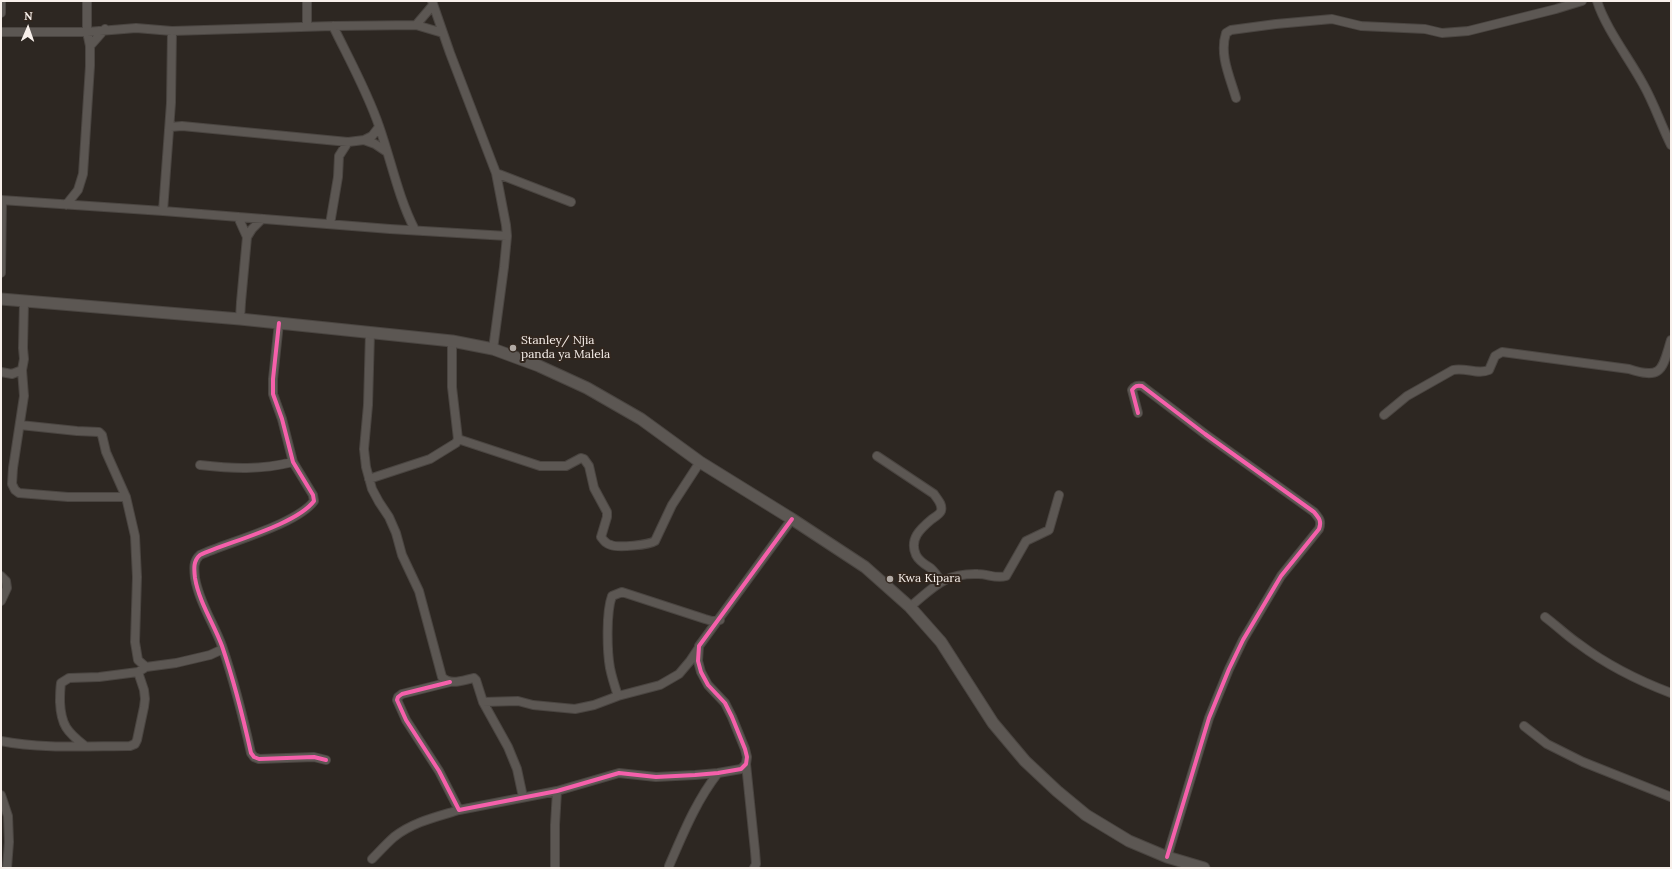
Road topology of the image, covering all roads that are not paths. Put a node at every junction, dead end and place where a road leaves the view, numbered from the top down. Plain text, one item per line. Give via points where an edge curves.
1 (1, 1) edge
2 (87, 1) edge
3 (307, 1) edge
4 (1582, 1) edge
5 (1597, 1) edge
6 (432, 3) edge
7 (1, 13) edge
8 (416, 25) junction
9 (333, 26) junction
10 (307, 27) junction
11 (105, 29) junction
12 (172, 31) junction
13 (1, 32) edge
14 (87, 32) junction
15 (443, 33) junction
16 (90, 46) junction
17 (1236, 98) dead end
18 (170, 127) junction
19 (379, 127) junction
20 (364, 140) junction
21 (348, 142) junction
22 (1671, 145) edge
23 (387, 152) junction
24 (496, 173) junction
25 (1, 200) edge
26 (571, 202) dead end
27 (66, 205) junction
28 (163, 211) junction
29 (238, 217) junction
30 (262, 219) junction
31 (330, 224) junction
32 (414, 230) junction
33 (507, 236) junction
34 (247, 237) junction
35 (1, 273) edge
36 (1, 299) edge
37 (24, 302) junction
38 (240, 319) junction
39 (279, 323) junction
40 (370, 333) junction
41 (1671, 340) edge
42 (452, 341) junction
43 (494, 350) junction
44 (22, 370) junction
45 (1, 372) edge
46 (1138, 413) dead end
47 (1384, 415) dead end
48 (20, 425) junction
49 (458, 439) junction
50 (877, 456) dead end
51 (293, 462) junction
52 (700, 462) junction
53 (200, 465) dead end
54 (369, 479) junction
55 (1059, 495) dead end
56 (126, 497) junction
57 (792, 519) junction
58 (1, 576) edge
59 (941, 581) junction
60 (1, 601) edge
61 (910, 607) junction
62 (1545, 618) dead end
63 (720, 620) junction
64 (699, 646) junction
65 (223, 649) junction
66 (146, 667) junction
67 (138, 672) junction
68 (450, 682) junction
69 (1671, 693) edge
70 (618, 696) junction
71 (483, 702) junction
72 (1524, 726) dead end
73 (1, 741) edge
74 (85, 746) junction
75 (326, 760) dead end
76 (746, 764) junction
77 (718, 773) junction
78 (557, 790) junction
79 (1, 795) edge
80 (523, 797) junction
81 (1671, 797) edge
82 (459, 810) junction
83 (1167, 857) junction
84 (372, 859) dead end
85 (669, 866) dead end
86 (7, 868) edge
87 (555, 868) edge
88 (754, 868) edge
89 (1204, 868) edge

1 - 7 street
2 - 14 street
3 - 10 street
4 - 17 street via 1468,31 1442,33 1425,29 1362,26 1332,19 1231,30 1226,33 1224,40 1224,56
5 - 22 street via 1648,91
6 - 8 street
6 - 15 street
8 - 9 street
8 - 15 street
9 - 10 street
9 - 19 street via 367,92
10 - 12 street
11 - 12 street
11 - 14 street
11 - 16 street
12 - 18 street
13 - 14 street
14 - 16 street
15 - 24 street
16 - 27 street via 83,174 78,190
18 - 21 street via 256,132
18 - 28 street
19 - 20 street via 372,136
19 - 23 street
20 - 21 street
20 - 23 street
21 - 31 street via 339,156
23 - 32 street via 406,214
24 - 26 street
24 - 33 street
25 - 27 street
25 - 35 street
27 - 28 street
28 - 29 street
29 - 30 street
29 - 34 street
30 - 31 street
30 - 34 street
31 - 32 street
32 - 33 street
33 - 43 street
34 - 38 street
36 - 37 main road
37 - 38 main road
37 - 44 street
38 - 39 main road
39 - 40 main road
39 - 51 street via 273,394
40 - 42 main road
40 - 54 street via 364,449
41 - 47 street via 1661,368 1648,374 1629,369 1502,352 1496,356 1489,370 1450,371 1407,396
42 - 43 main road
42 - 49 street via 452,387
43 - 52 main road via 539,366 587,388 641,419
44 - 45 street via 12,374
44 - 48 street via 24,396
46 - 83 street via 1132,390 1139,385 1314,512 1320,518 1321,524 1281,576 1229,669 1209,718
48 - 56 street via 99,432
48 - 56 street via 12,484 17,492 68,497
49 - 52 street via 540,466 566,466 581,458 584,459 589,466 594,488 607,512 601,537 613,546 655,542 677,496
49 - 54 street via 451,447 430,459
50 - 59 street via 934,494 941,503 942,510 914,538 913,544 916,556 924,565 930,567
51 - 53 street via 247,469
51 - 65 street via 313,495 312,504 262,532 208,551 196,559 195,579
52 - 57 main road
54 - 68 street via 389,517 402,555 419,591 442,677
55 - 59 street via 1049,530 1026,541 1006,576 996,578 987,574 962,574
56 - 66 street via 137,553 135,642 138,660
57 - 61 main road via 865,567
57 - 63 street
58 - 60 street via 6,581 7,588
59 - 61 street
61 - 83 main road via 941,642 993,723 1025,761 1086,815 1129,842
62 - 69 street via 1598,657 1634,677
63 - 64 street
63 - 70 street via 705,619 622,592 612,596 608,614 608,643 610,668
64 - 70 street via 679,674 660,685
64 - 76 street via 698,661 701,672 730,711 745,749
65 - 66 street via 210,655 176,663
65 - 75 street via 254,757 314,757
66 - 67 street
67 - 74 street via 144,690 144,707 135,744
67 - 74 street via 69,678 61,683 61,716 64,725
68 - 71 street via 474,678
68 - 82 street via 402,694 397,700
70 - 71 street via 575,709 518,701
71 - 80 street via 508,746 517,768
72 - 81 street via 1547,744 1583,762
73 - 74 street
76 - 77 street via 741,769
76 - 88 street via 755,851
77 - 78 street via 656,777 619,773
77 - 85 street via 708,785 690,819
78 - 80 street
78 - 87 street
79 - 86 street via 8,816
80 - 82 street
82 - 84 street via 406,829
83 - 89 main road

